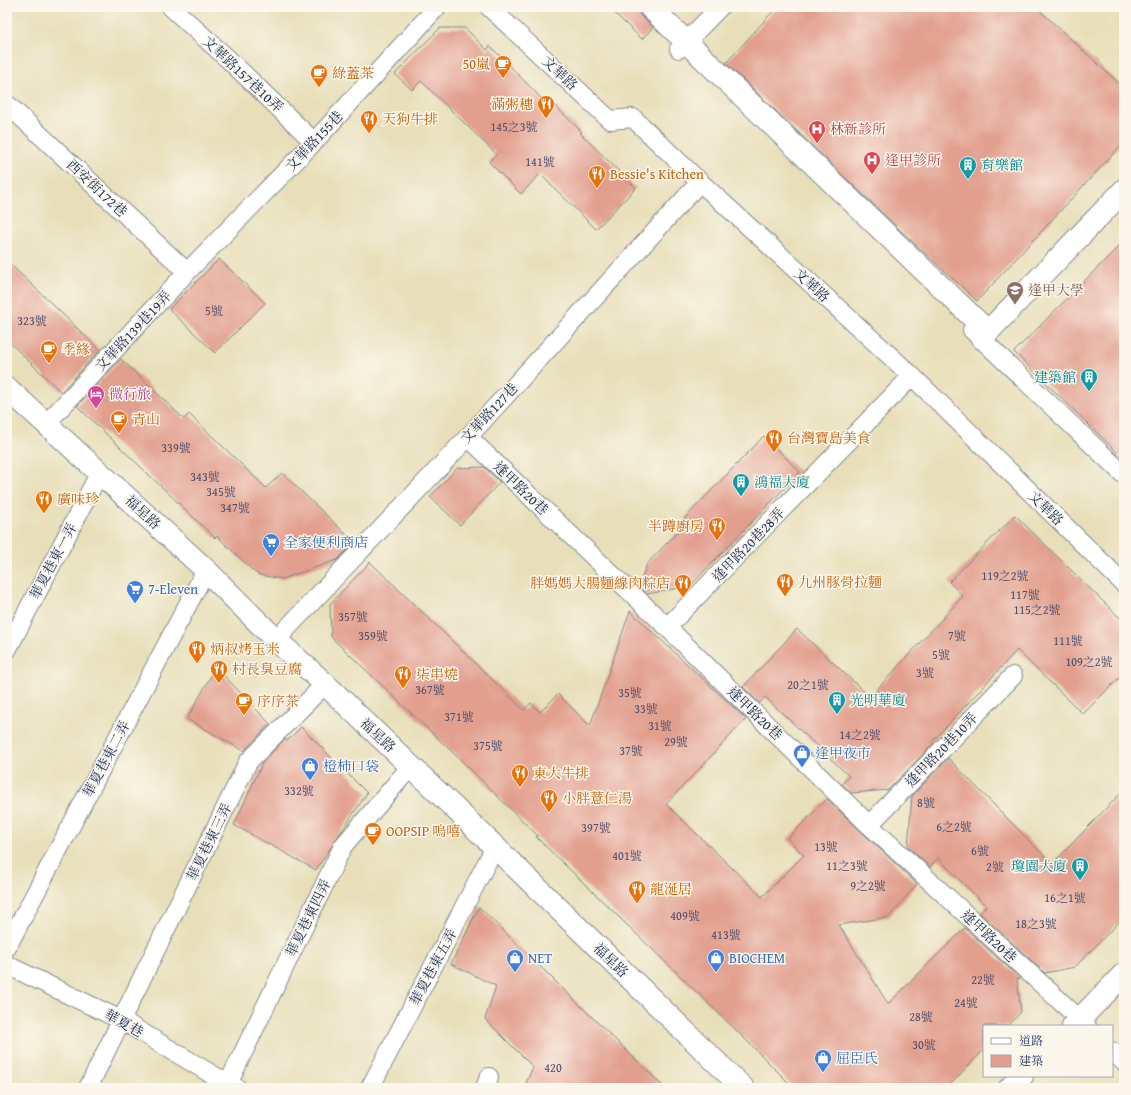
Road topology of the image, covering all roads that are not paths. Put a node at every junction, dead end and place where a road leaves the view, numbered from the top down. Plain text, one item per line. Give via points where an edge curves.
1 (171, 7) edge
2 (437, 7) edge
3 (490, 7) edge
4 (650, 7) edge
5 (720, 7) edge
6 (679, 44) junction
7 (7, 104) edge
8 (314, 142) junction
9 (700, 182) junction
10 (1124, 190) edge
11 (187, 272) junction
12 (985, 335) junction
13 (912, 376) junction
14 (7, 388) edge
15 (46, 424) junction
16 (468, 437) junction
17 (100, 472) junction
18 (1124, 475) edge
19 (206, 570) junction
20 (1124, 584) edge
21 (667, 627) junction
22 (276, 640) junction
23 (7, 650) edge
24 (1013, 676) dead end
25 (324, 684) junction
26 (411, 766) junction
27 (870, 825) junction
28 (496, 847) junction
29 (7, 947) edge
30 (7, 965) edge
31 (1124, 974) edge
32 (121, 1020) junction
33 (1080, 1024) edge
34 (1113, 1052) edge
35 (1124, 1062) edge
36 (1021, 1077) edge
37 (230, 1087) edge
38 (88, 1088) edge
39 (370, 1088) edge
40 (743, 1088) edge
41 (1010, 1088) edge

1 - 8 lane, 文華路157巷10弄
2 - 8 lane, 文華路155巷
3 - 9 lane, 文華路 via 610,120 633,118
4 - 6 street
5 - 6 lane
6 - 12 street
7 - 11 lane, 西安街172巷
8 - 11 lane, 文華路155巷
9 - 13 lane, 文華路
9 - 16 lane, 文華路127巷
10 - 12 street
11 - 15 lane, 文華路139巷19弄
12 - 18 lane
13 - 20 lane, 文華路
13 - 21 lane, 逢甲路20巷28弄
14 - 15 street, 福星路
15 - 17 street, 福星路
16 - 21 lane, 逢甲路20巷
16 - 22 lane, 文華路127巷
17 - 19 street, 福星路
17 - 23 lane, 華夏巷東一弄
19 - 22 street, 福星路
19 - 29 lane, 華夏巷東二弄
21 - 27 lane, 逢甲路20巷
22 - 25 street, 福星路
24 - 27 lane, 逢甲路20巷10弄
25 - 26 street, 福星路
25 - 32 lane, 華夏巷東三弄 via 248,762
26 - 28 street, 福星路
26 - 37 lane, 華夏巷東四弄 via 343,846
27 - 33 lane, 逢甲路20巷
28 - 39 lane, 華夏巷東五弄
28 - 40 street, 福星路
30 - 32 lane, 華夏巷
31 - 33 street
32 - 37 lane, 華夏巷
32 - 38 lane, 華夏巷東三弄
34 - 35 lane
36 - 41 street

